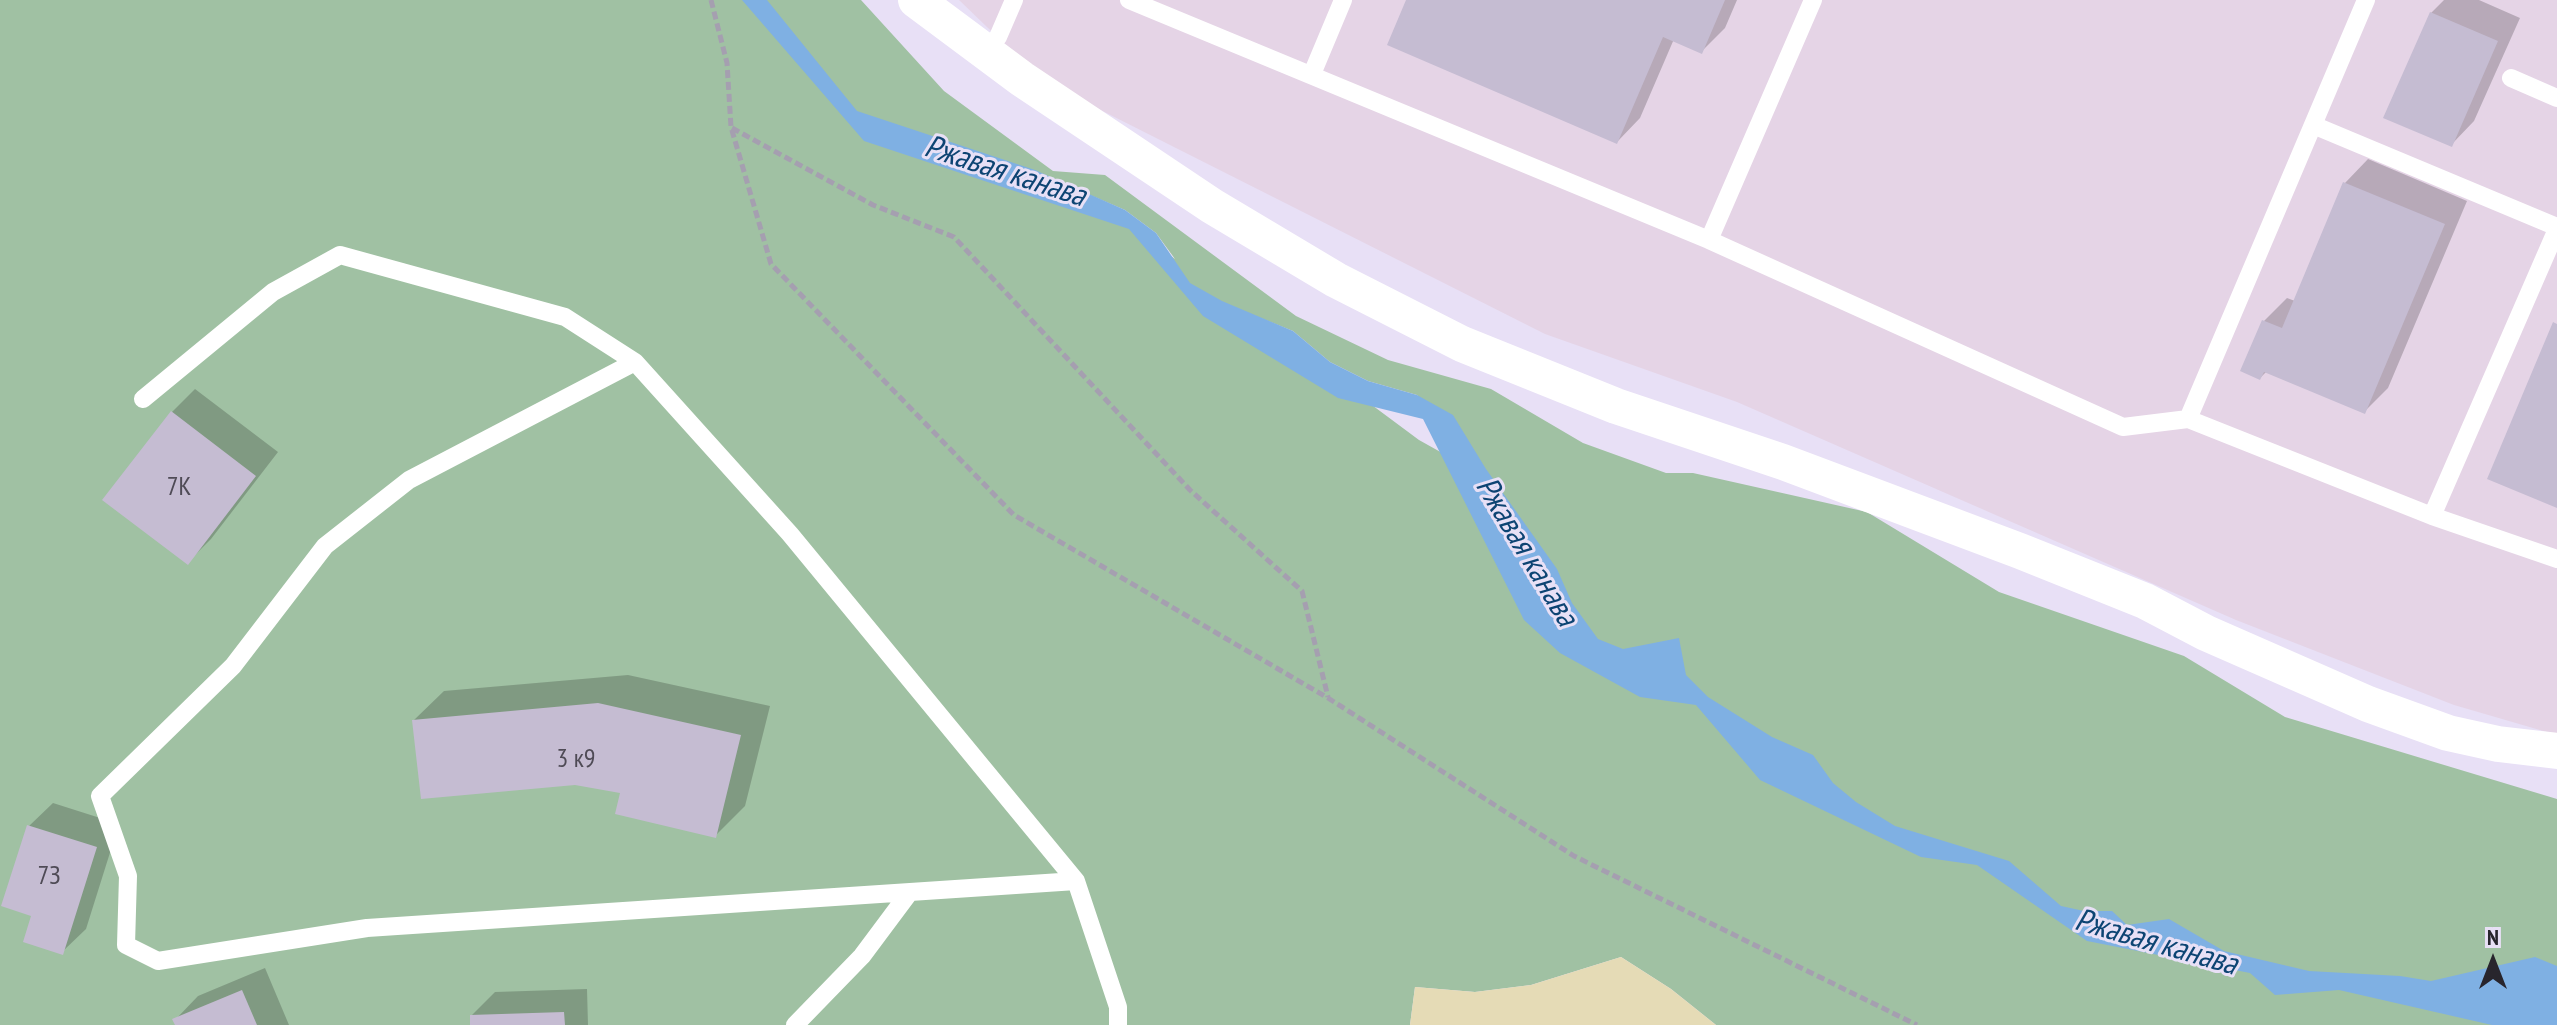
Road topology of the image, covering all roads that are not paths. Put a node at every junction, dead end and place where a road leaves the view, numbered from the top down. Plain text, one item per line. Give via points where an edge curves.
1 (916, 0) edge
2 (1014, 0) edge
3 (1129, 0) edge
4 (1343, 0) edge
5 (1813, 0) edge
6 (2366, 0) edge
7 (984, 51) junction
8 (1312, 74) junction
9 (2511, 78) dead end
10 (2557, 98) edge
11 (2313, 125) junction
12 (2557, 228) edge
13 (1709, 240) junction
14 (635, 362) junction
15 (143, 399) dead end
16 (2188, 419) junction
17 (2432, 516) junction
18 (2557, 559) edge
19 (2557, 751) edge
20 (1076, 881) junction
21 (909, 893) junction
22 (795, 1025) edge
23 (1118, 1025) edge

1 - 7 street
2 - 7 lane via 998,37
3 - 8 lane
4 - 8 lane
5 - 13 lane
6 - 11 lane
7 - 19 street via 1212,206 1336,280 1462,344 1616,406 2020,551 2145,601 2368,704 2448,733
8 - 13 lane
9 - 10 lane
11 - 12 lane
11 - 16 lane
12 - 17 lane
13 - 16 lane via 2123,427
14 - 15 lane via 565,317 340,255 273,292
14 - 20 lane via 790,534
14 - 21 lane via 409,480 325,546 233,666 100,796 128,876 126,945 158,961 367,928
16 - 17 lane
17 - 18 lane
20 - 21 lane
20 - 23 lane via 1118,1007
21 - 22 lane via 862,956

